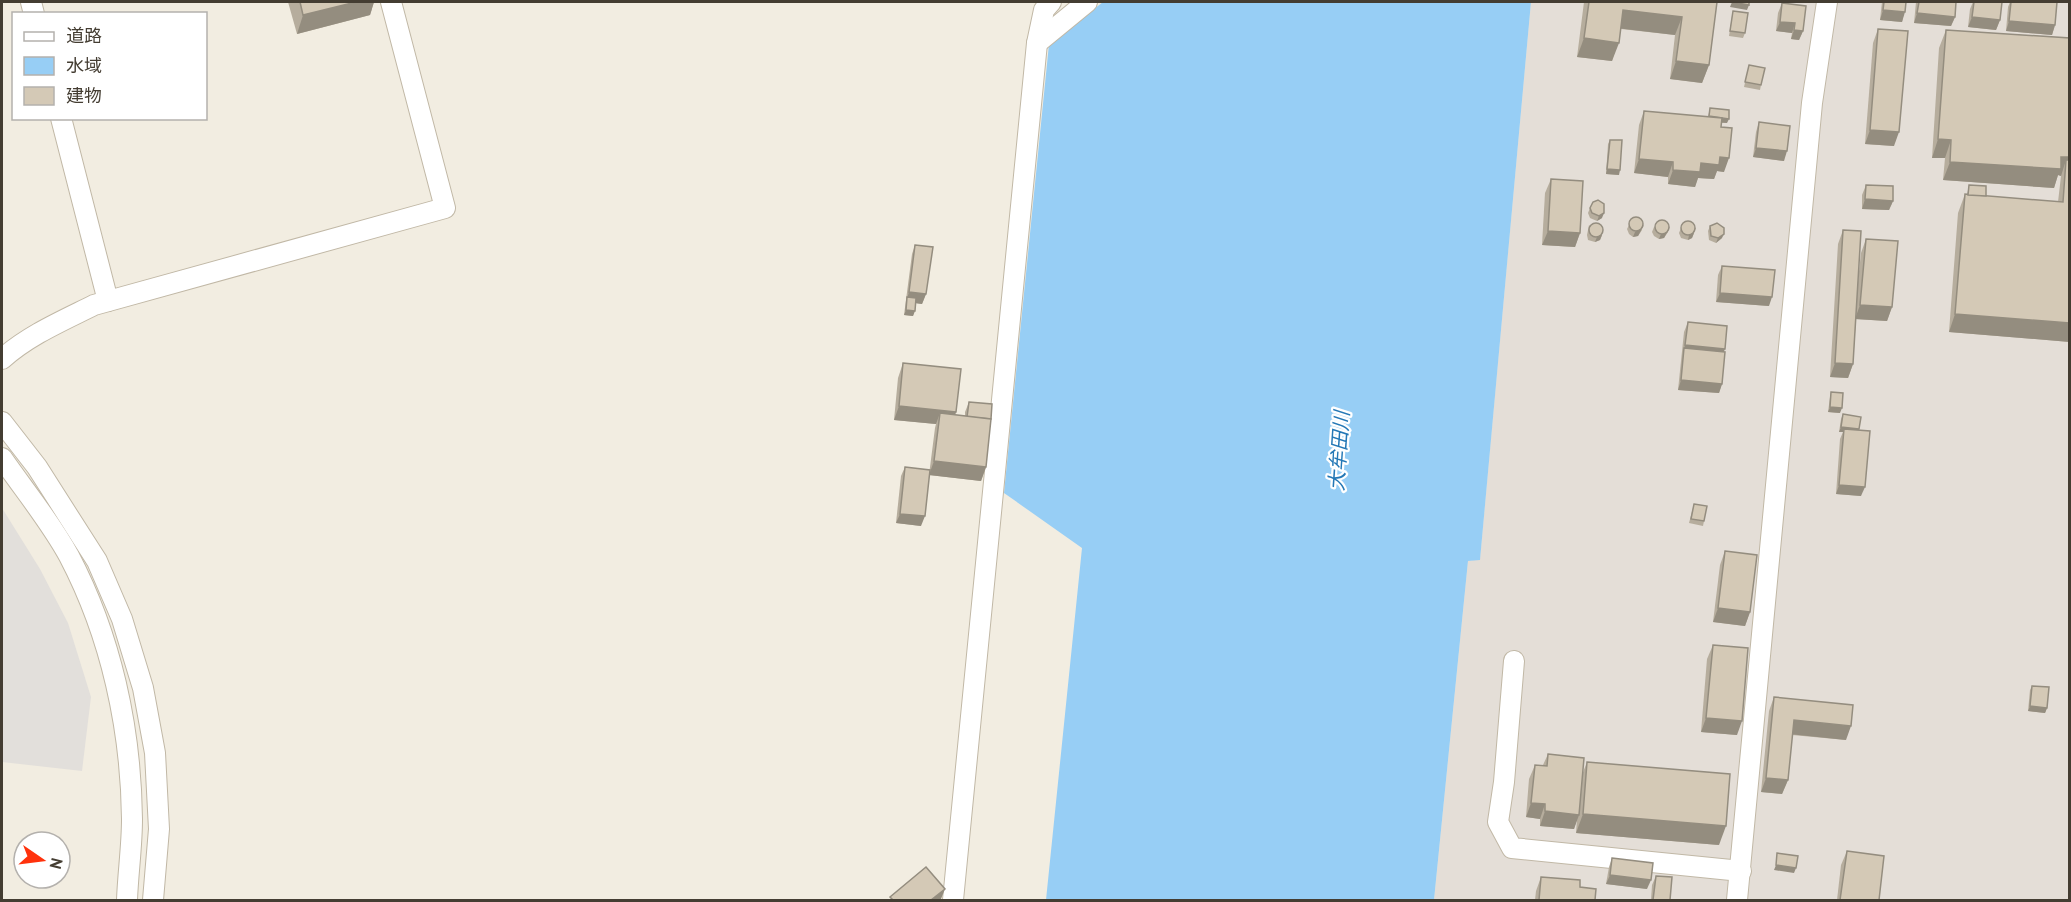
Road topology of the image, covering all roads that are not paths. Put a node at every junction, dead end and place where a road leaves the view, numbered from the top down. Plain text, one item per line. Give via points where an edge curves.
1 (391, 2) edge
2 (1051, 2) edge
3 (1087, 2) edge
4 (1827, 2) edge
5 (1037, 43) junction
6 (62, 120) edge
7 (108, 301) junction
8 (2, 359) edge
9 (2, 422) edge
10 (2, 458) edge
11 (1514, 661) dead end
12 (1741, 872) junction
13 (127, 900) edge
14 (153, 900) edge
15 (953, 900) edge
16 (1737, 900) edge

1 - 7 street via 445,208
2 - 5 street via 1044,10
3 - 5 street
4 - 12 street via 1811,115
5 - 15 street
6 - 7 street
7 - 8 street via 45,329
9 - 14 street via 38,466 97,561 122,619 143,688 155,753 159,829
10 - 13 street via 68,555 94,612 114,675 129,762 132,820
11 - 12 street via 1498,822 1512,848
12 - 16 street

